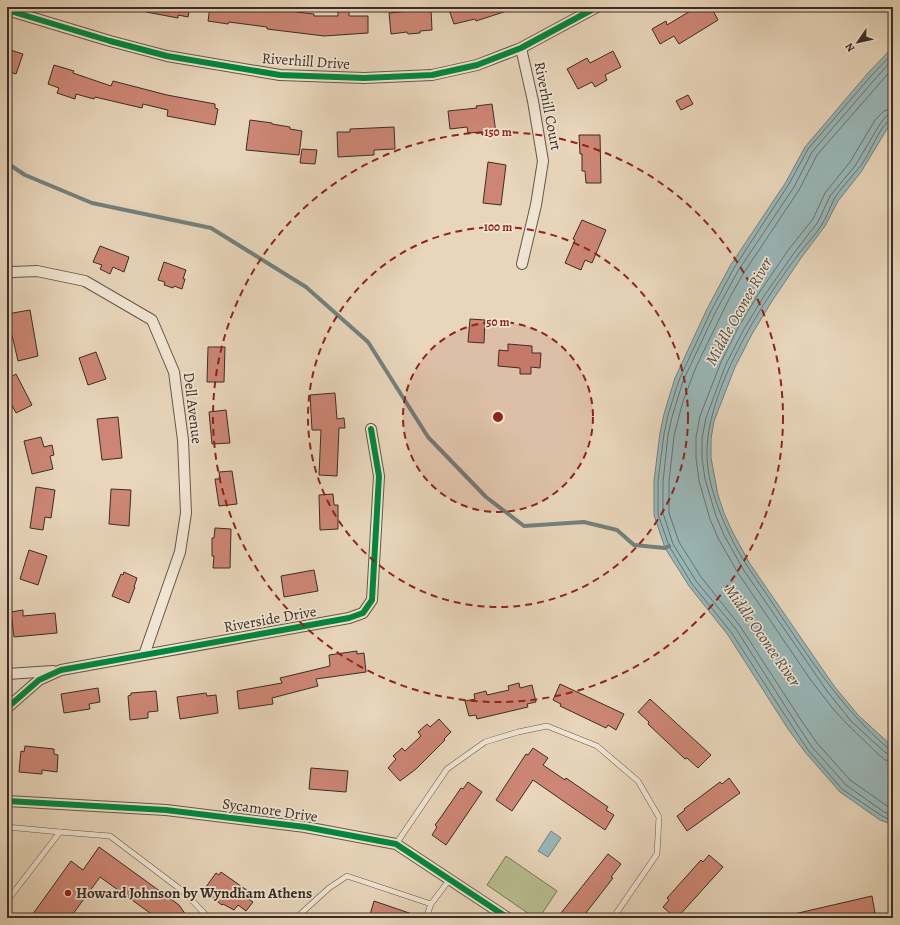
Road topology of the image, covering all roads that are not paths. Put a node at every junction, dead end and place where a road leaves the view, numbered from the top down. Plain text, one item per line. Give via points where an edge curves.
1 (597, 7) edge
2 (7, 10) edge
3 (521, 48) junction
4 (522, 264) dead end
5 (7, 273) edge
6 (371, 429) dead end
7 (144, 655) junction
8 (61, 670) junction
9 (7, 674) edge
10 (7, 708) edge
11 (7, 800) edge
12 (10, 827) edge
13 (60, 832) junction
14 (7, 833) edge
15 (396, 844) junction
16 (450, 879) junction
17 (7, 901) edge
18 (431, 904) junction
19 (202, 918) edge
20 (296, 918) edge
21 (426, 918) edge
22 (508, 918) edge
23 (613, 918) edge

1 - 3 street, Riverhill Drive
2 - 3 street, Riverhill Drive via 167,56 280,75 364,78 432,75 477,65
3 - 4 street, Riverhill Court via 543,161
5 - 7 street, Dell Avenue via 37,271 85,280 152,320 174,372 183,440 186,513 180,552
6 - 7 street, Riverside Drive via 379,476 372,600 363,613 349,618
7 - 8 street, Riverside Drive
8 - 9 street, Riverside Drive
8 - 10 street, Riverside Drive via 39,680
11 - 15 street, Sycamore Drive via 166,810 305,826
12 - 13 lane
12 - 14 lane
13 - 17 lane
13 - 19 lane via 110,836 184,892 205,914
15 - 16 street, Sycamore Drive
15 - 23 lane via 447,769 485,742 547,726 597,746 638,781 660,817 656,854
16 - 18 lane
16 - 22 street, Sycamore Drive
18 - 20 lane via 347,876 329,888
18 - 21 lane

